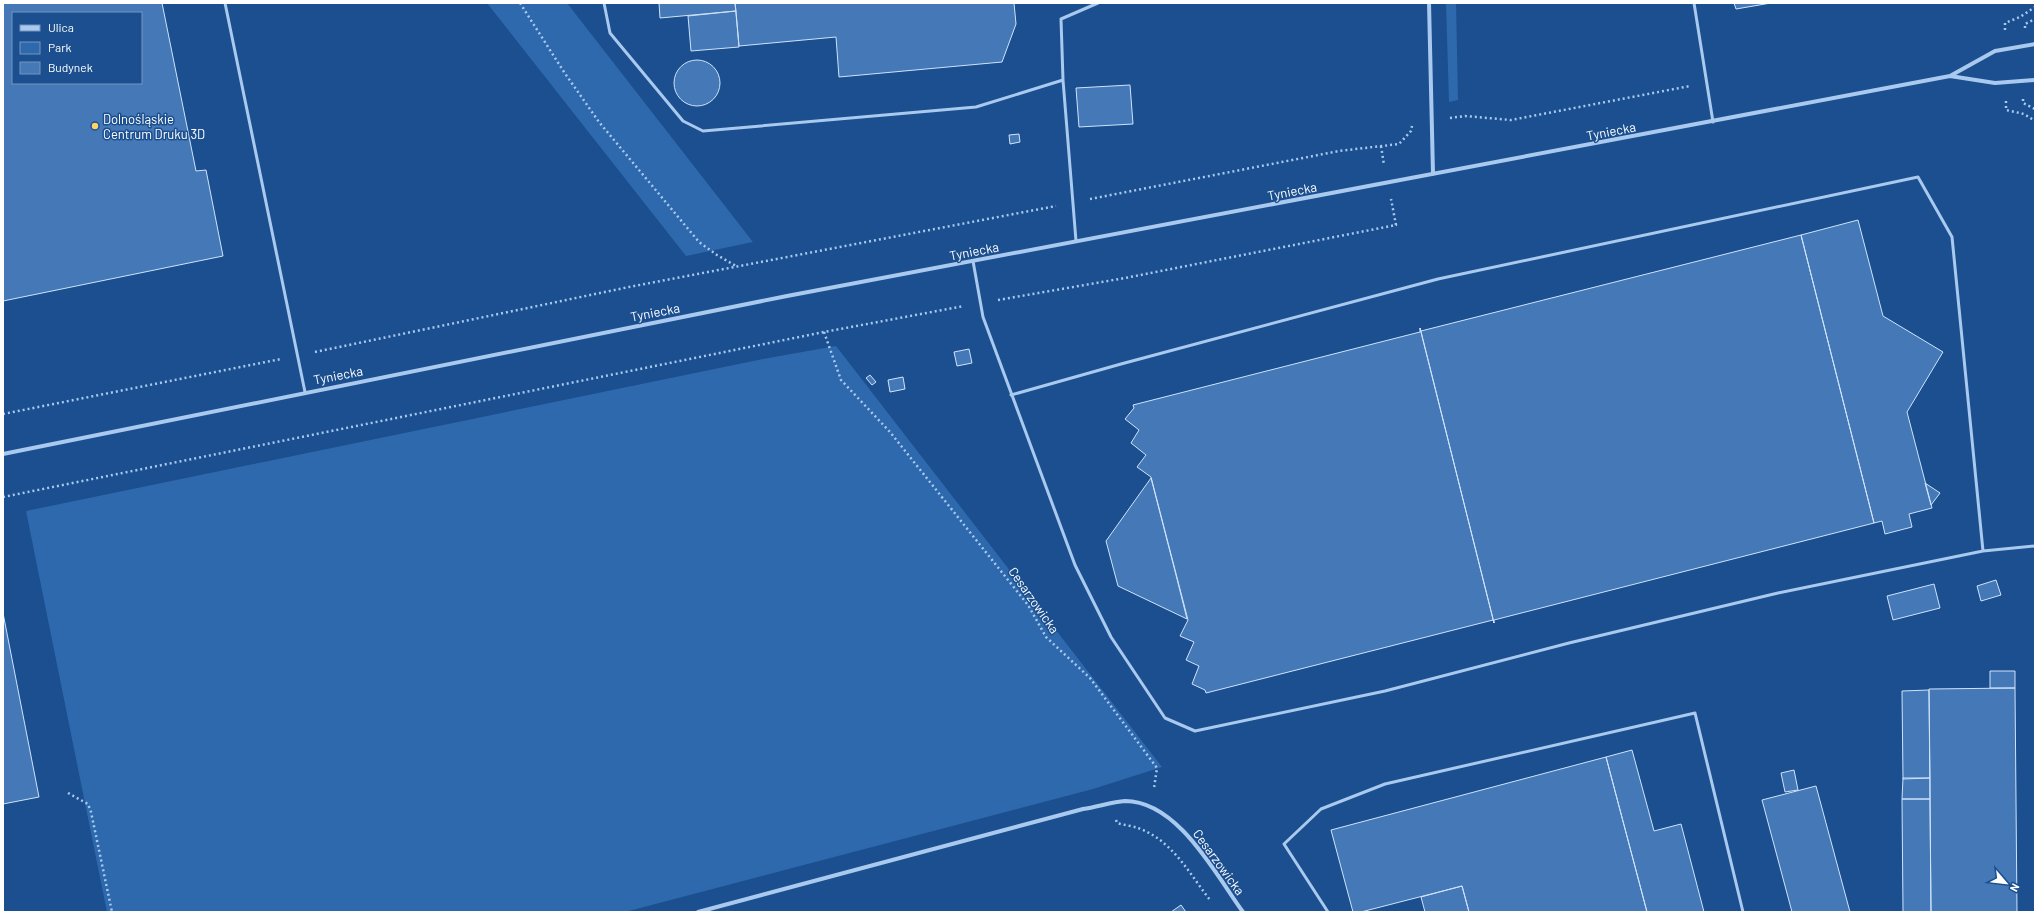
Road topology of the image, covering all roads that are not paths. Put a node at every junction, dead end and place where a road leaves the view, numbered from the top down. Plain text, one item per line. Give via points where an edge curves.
1 (225, 3) edge
2 (604, 3) edge
3 (1098, 3) edge
4 (1429, 3) edge
5 (1694, 3) edge
6 (2035, 44) edge
7 (1950, 76) junction
8 (1063, 80) junction
9 (2035, 80) edge
10 (1713, 122) junction
11 (1433, 174) junction
12 (1076, 241) junction
13 (974, 261) junction
14 (305, 392) junction
15 (1012, 395) junction
16 (3, 454) edge
17 (2035, 546) edge
18 (1983, 551) junction
19 (698, 912) edge
20 (1243, 912) edge
21 (1328, 912) edge
22 (1743, 912) edge

1 - 14 lane
2 - 8 lane via 610,33 683,121 703,131 976,107
3 - 8 lane via 1061,19
4 - 11 street
5 - 10 lane
6 - 7 street, Tyniecka via 1995,51
7 - 9 street, Tyniecka via 1995,83
7 - 10 street, Tyniecka
8 - 12 lane
10 - 11 street, Tyniecka
11 - 12 street, Tyniecka
12 - 13 street, Tyniecka
13 - 14 street, Tyniecka
13 - 15 lane via 980,303
14 - 16 street, Tyniecka
15 - 18 lane via 1075,565 1110,637 1165,718 1195,731 1385,691 1569,643 1778,593
15 - 18 lane via 1438,279 1918,176 1952,237
17 - 18 lane
19 - 20 street, Cesarzowicka via 1076,811 1126,801 1151,807 1177,824 1194,842
21 - 22 lane via 1284,844 1321,809 1385,784 1695,713

